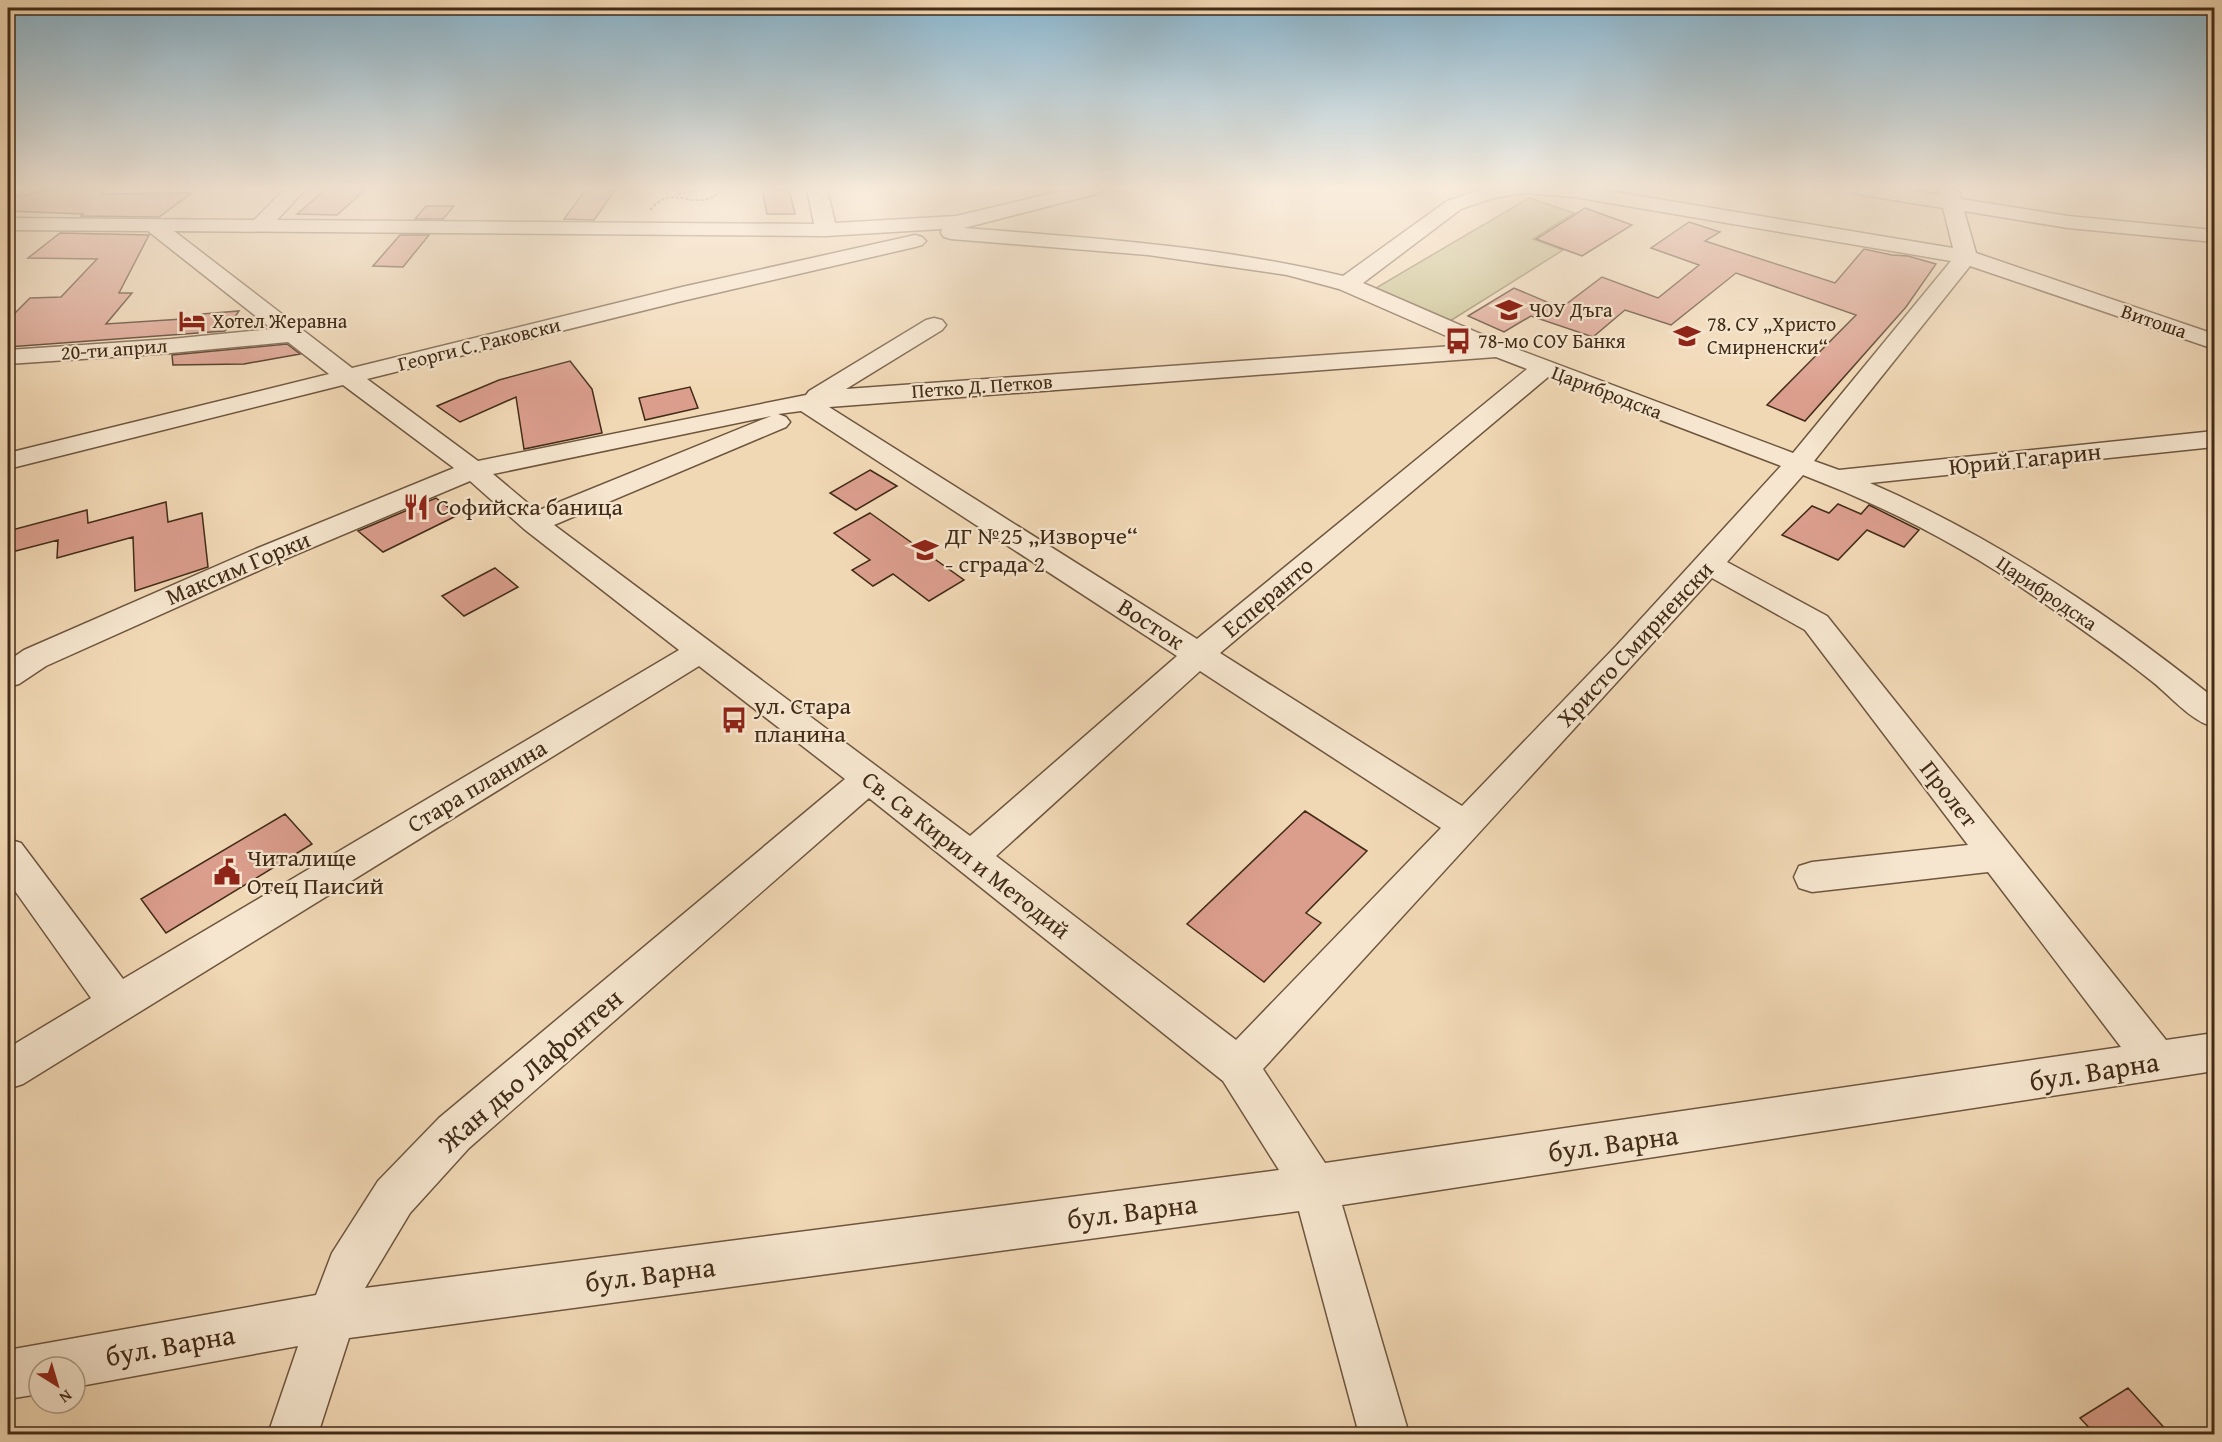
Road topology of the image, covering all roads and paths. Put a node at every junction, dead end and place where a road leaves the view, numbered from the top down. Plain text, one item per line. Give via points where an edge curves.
1 (193, 256) edge
2 (835, 256) edge
3 (1199, 256) edge
4 (1385, 256) edge
5 (1962, 256) edge
6 (1966, 257) junction
7 (1347, 285) junction
8 (934, 325) dead end
9 (293, 334) junction
10 (2214, 342) edge
11 (1498, 350) junction
12 (8, 357) edge
13 (1544, 368) junction
14 (348, 377) junction
15 (806, 403) junction
16 (2211, 441) edge
17 (8, 461) edge
18 (1797, 465) junction
19 (473, 470) junction
20 (1836, 478) junction
21 (534, 523) junction
22 (1709, 564) junction
23 (700, 651) junction
24 (1199, 654) junction
25 (8, 676) edge
26 (2214, 715) edge
27 (868, 779) junction
28 (1465, 826) junction
29 (8, 853) edge
30 (1998, 856) junction
31 (972, 857) junction
32 (1812, 877) dead end
33 (117, 1003) junction
34 (2214, 1052) edge
35 (2157, 1061) junction
36 (1238, 1067) junction
37 (8, 1070) edge
38 (1315, 1187) junction
39 (332, 1316) junction
40 (87, 1360) edge
41 (27, 1371) edge
42 (8, 1375) edge
43 (293, 1434) edge
44 (1384, 1434) edge

1 - 9 street, Св. Св Кирил и Методий
2 - 14 street, Георги С. Раковски
3 - 7 street, Царибродска via 1287,269
4 - 7 street
5 - 6 street, Витоша
6 - 10 street, Витоша
6 - 18 street, Христо Смирненски
7 - 11 street, Царибродска
8 - 15 street
9 - 12 street, 20-ти април
9 - 14 street, Св. Св Кирил и Методий
11 - 13 street, Царибродска
11 - 15 street, Петко Д. Петков via 852,396
13 - 18 street, Царибродска
13 - 24 street, Есперанто
14 - 17 street, Георги С. Раковски
14 - 19 street, Св. Св Кирил и Методий
15 - 19 street, Петко Д. Петков
15 - 21 street via 788,417
15 - 24 street, Восток
16 - 20 street, Юрий Гагарин
18 - 20 street, Царибродска
18 - 22 street, Христо Смирненски
19 - 21 street, Св. Св Кирил и Методий
19 - 25 street, Максим Горки via 246,564 35,658
20 - 26 street, Царибродска via 1920,515 2040,585 2159,670
21 - 23 street, Св. Св Кирил и Методий
22 - 28 street, Христо Смирненски
22 - 30 street, Пролет via 1816,623
23 - 27 street, Св. Св Кирил и Методий
23 - 33 street, Стара планина
24 - 28 street, Восток
24 - 31 street, Есперанто
27 - 31 street, Св. Св Кирил и Методий
27 - 39 street, Жан дьо Лафонтен via 454,1133 394,1197 348,1269
28 - 36 street, Христо Смирненски
29 - 33 street
30 - 32 street
30 - 35 street, Пролет
31 - 36 street, Св. Св Кирил и Методий
33 - 37 street, Стара планина
34 - 35 street, бул. Варна
35 - 38 street, бул. Варна
36 - 38 street, Св. Св Кирил и Методий
38 - 39 street, бул. Варна
38 - 44 street, Св. Св Кирил и Методий
39 - 40 street, бул. Варна
39 - 43 street, Жан дьо Лафонтен
41 - 42 street

